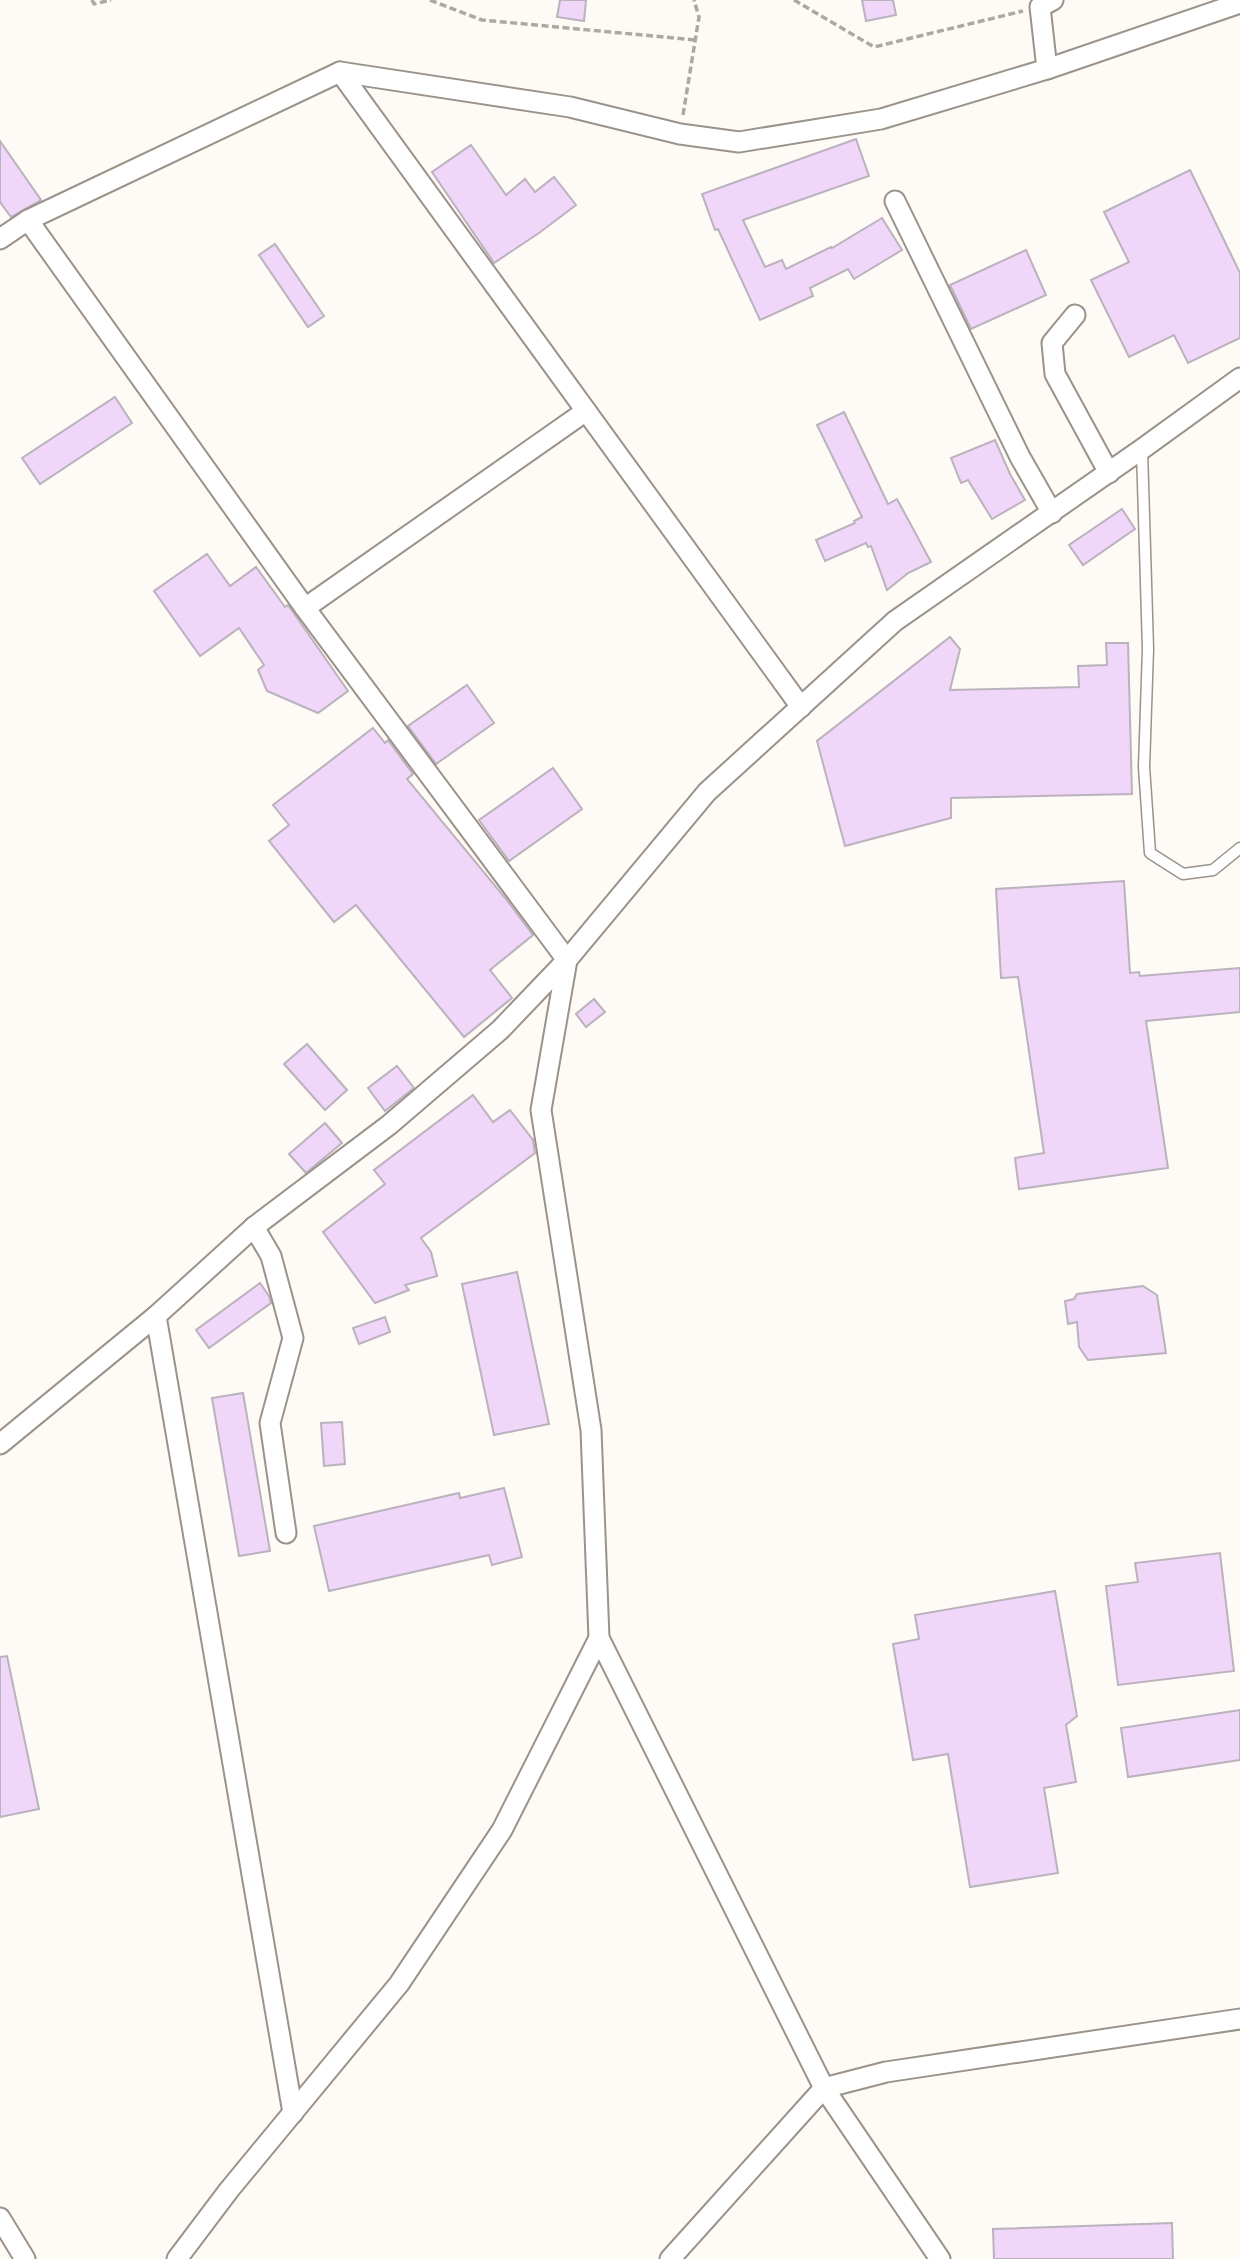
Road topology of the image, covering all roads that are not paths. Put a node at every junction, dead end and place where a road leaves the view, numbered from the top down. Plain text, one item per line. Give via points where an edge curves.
1 (1047, 3) edge
2 (1240, 4) edge
3 (1047, 69) junction
4 (340, 72) junction
5 (895, 201) dead end
6 (28, 220) junction
7 (0, 239) edge
8 (1075, 314) dead end
9 (1240, 378) edge
10 (586, 411) junction
11 (1142, 449) junction
12 (1109, 473) junction
13 (1052, 513) junction
14 (305, 608) junction
15 (801, 707) junction
16 (1240, 848) edge
17 (567, 960) junction
18 (254, 1227) junction
19 (156, 1316) junction
20 (0, 1444) edge
21 (286, 1533) dead end
22 (599, 1638) junction
23 (1240, 2019) edge
24 (824, 2088) junction
25 (293, 2113) junction
26 (0, 2218) edge
27 (26, 2259) edge
28 (177, 2259) edge
29 (670, 2259) edge
30 (940, 2259) edge

1 - 3 street
2 - 3 street
3 - 4 street via 881,119 739,142 680,134 570,107
4 - 6 street
4 - 10 street
5 - 13 street
6 - 7 street
6 - 14 street
8 - 12 street via 1052,343 1055,374
9 - 11 street
10 - 14 street
10 - 15 street
11 - 12 street
11 - 16 lane via 1148,649 1144,767 1150,853 1183,874 1213,870
12 - 13 street
13 - 15 street via 895,621
14 - 17 street
15 - 17 street via 707,792
17 - 18 street via 500,1030 388,1125
17 - 22 street via 541,1110 591,1430
18 - 19 street
18 - 21 street via 271,1256 293,1338 270,1423
19 - 20 street
19 - 25 street
22 - 24 street
22 - 25 street via 502,1830 399,1984
23 - 24 street via 886,2072
24 - 29 street
24 - 30 street
25 - 28 street
26 - 27 street

